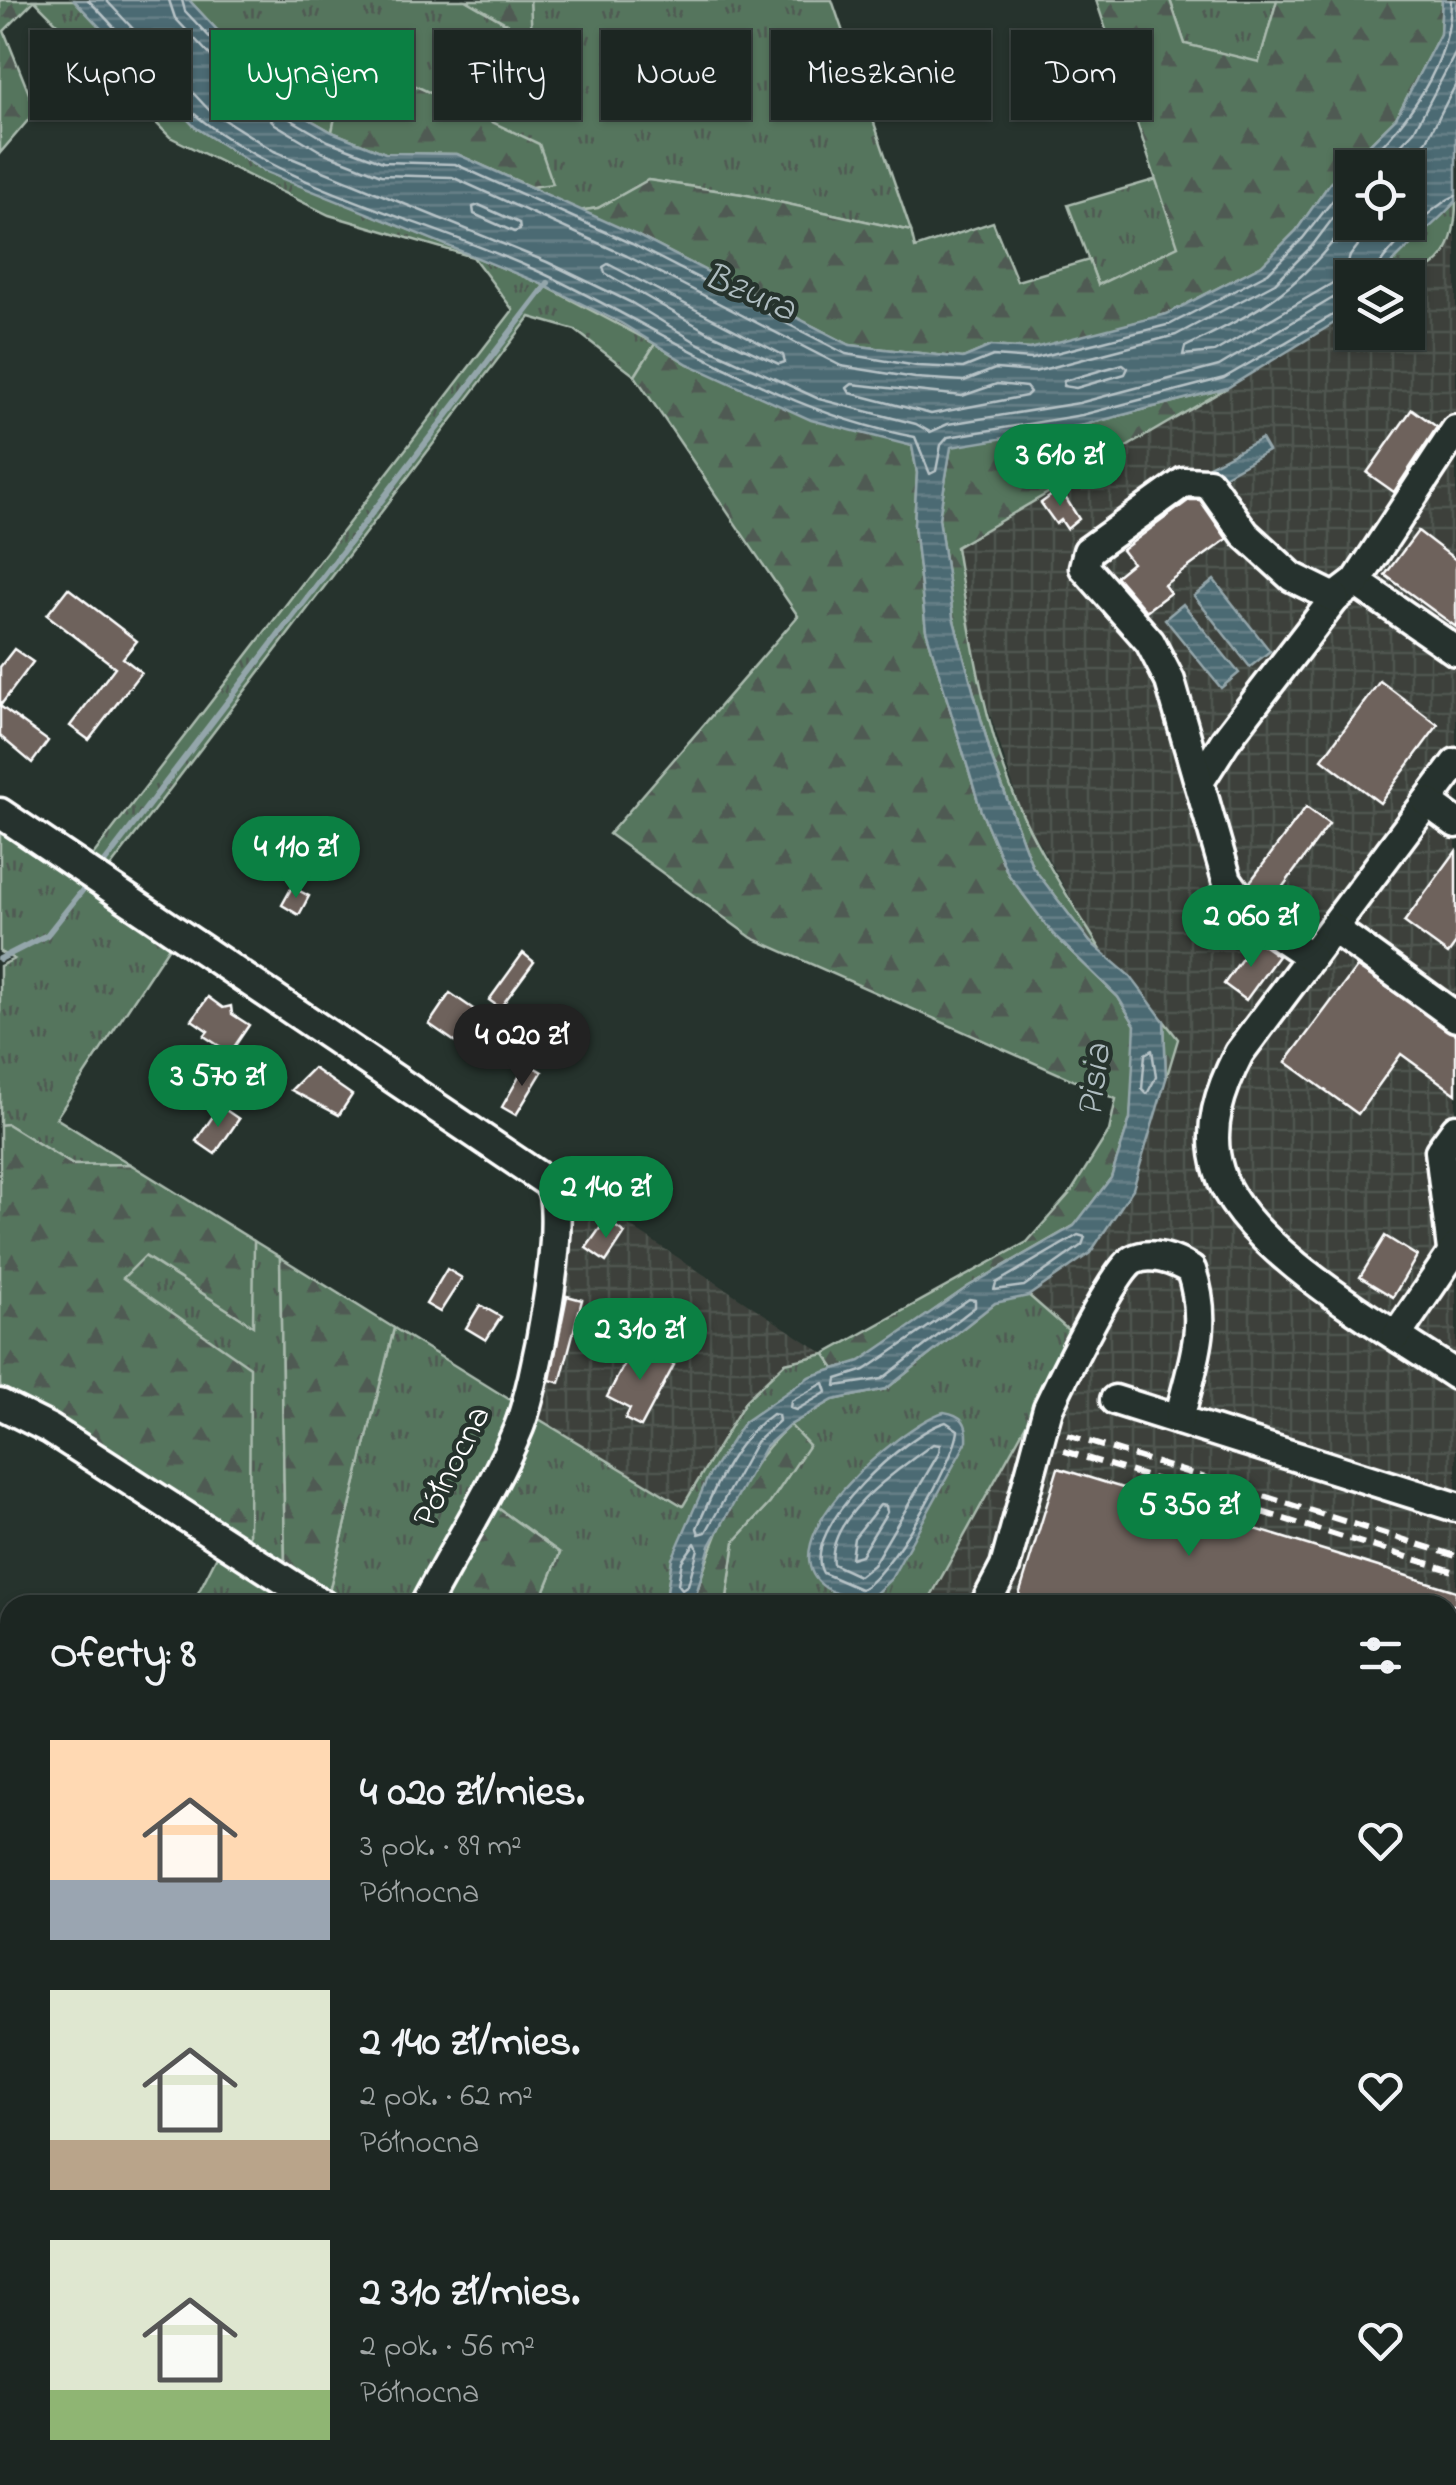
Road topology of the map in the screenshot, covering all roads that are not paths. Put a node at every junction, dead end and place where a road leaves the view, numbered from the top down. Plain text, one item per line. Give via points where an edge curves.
1 (1456, 430) edge
2 (1346, 590) junction
3 (1456, 651) edge
4 (1456, 763) edge
5 (1199, 782) junction
6 (1426, 802) junction
7 (0, 812) edge
8 (1456, 824) edge
9 (1332, 928) junction
10 (1311, 957) junction
11 (1456, 1017) edge
12 (1456, 1129) edge
13 (1454, 1249) edge
14 (1397, 1335) junction
15 (1456, 1375) edge
16 (1114, 1400) dead end
17 (0, 1404) edge
18 (1179, 1420) junction
19 (1456, 1507) edge
20 (307, 1595) edge
21 (429, 1595) edge
22 (990, 1595) edge

1 - 2 street
2 - 3 street
2 - 5 street
2 - 5 street via 1292,577 1245,534 1209,484 1184,482 1088,552 1084,567 1150,642 1170,681
4 - 6 street
5 - 10 street via 1227,880 1255,919
6 - 8 street
6 - 9 street
7 - 21 street, Północna via 432,1102 556,1194 547,1299 519,1426
9 - 10 street
9 - 11 street
10 - 14 street via 1220,1089 1219,1174 1252,1224 1292,1265
12 - 13 street via 1440,1151
13 - 14 street
14 - 15 street
16 - 18 street
17 - 20 street via 50,1429
18 - 19 street
18 - 22 street via 1203,1320 1201,1300 1191,1270 1148,1256 1130,1262 1116,1280 1048,1408 1005,1567

